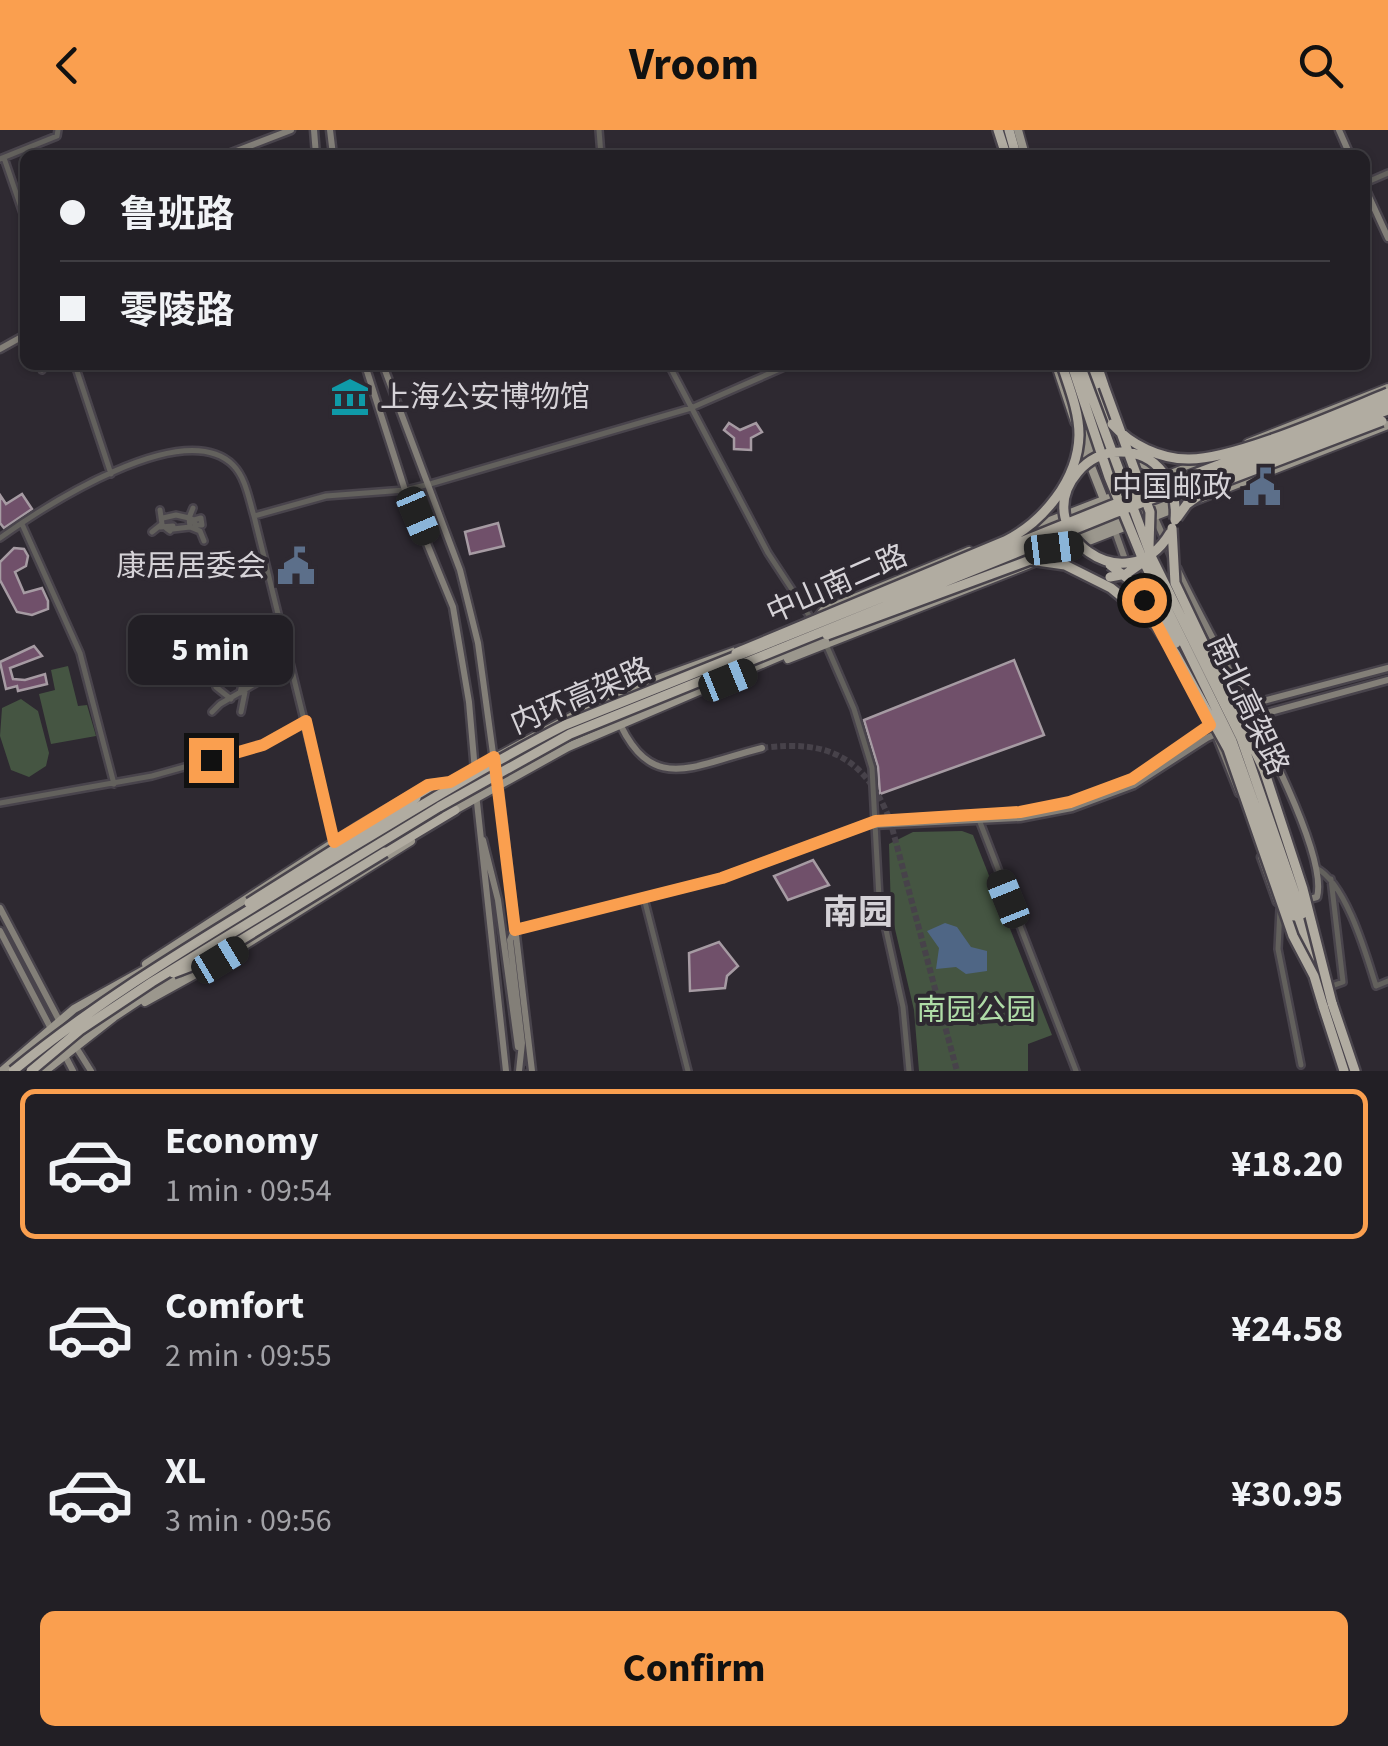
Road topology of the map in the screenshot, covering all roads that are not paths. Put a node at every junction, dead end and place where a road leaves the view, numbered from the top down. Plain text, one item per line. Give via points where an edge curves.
1 (58, 130) edge
2 (291, 130) edge
3 (25, 150) edge
4 (239, 150) edge
5 (2, 159) edge
6 (1370, 197) edge
7 (20, 206) edge
8 (1388, 238) edge
9 (76, 370) edge
10 (367, 370) edge
11 (385, 370) edge
12 (672, 370) edge
13 (778, 370) edge
14 (1065, 370) edge
15 (1065, 370) edge
16 (1066, 370) edge
17 (1092, 370) edge
18 (1093, 370) edge
19 (1093, 370) edge
20 (1094, 370) edge
21 (1388, 395) edge
22 (691, 408) junction
23 (1388, 416) edge
24 (1113, 422) junction
25 (1124, 436) junction
26 (1076, 453) junction
27 (1125, 455) junction
28 (1140, 455) junction
29 (1188, 459) junction
30 (1208, 459) junction
31 (1155, 463) junction
32 (1174, 473) junction
33 (111, 474) junction
34 (1072, 480) junction
35 (430, 484) junction
36 (1141, 487) junction
37 (406, 490) junction
38 (1053, 502) junction
39 (1112, 502) junction
40 (1087, 507) junction
41 (193, 508) dead end
42 (160, 510) dead end
43 (1150, 514) junction
44 (254, 516) junction
45 (180, 517) junction
46 (164, 518) junction
47 (21, 523) junction
48 (1174, 524) junction
49 (194, 525) junction
50 (170, 528) junction
51 (1054, 529) junction
52 (1115, 529) junction
53 (152, 532) dead end
54 (0, 538) edge
55 (204, 541) dead end
56 (1090, 544) junction
57 (1054, 548) junction
58 (1099, 559) junction
59 (1087, 574) junction
60 (814, 623) junction
61 (825, 641) junction
62 (795, 643) junction
63 (1388, 668) edge
64 (266, 672) dead end
65 (689, 677) junction
66 (1388, 680) edge
67 (216, 687) dead end
68 (243, 691) junction
69 (608, 697) junction
70 (231, 699) junction
71 (1248, 705) junction
72 (212, 712) dead end
73 (241, 712) dead end
74 (1256, 716) junction
75 (306, 721) junction
76 (619, 723) junction
77 (1213, 729) junction
78 (762, 748) tunnel mouth
79 (1228, 749) junction
80 (494, 757) junction
81 (474, 766) junction
82 (447, 783) junction
83 (114, 784) junction
84 (498, 786) junction
85 (475, 799) junction
86 (0, 803) edge
87 (454, 810) junction
88 (477, 814) junction
89 (978, 818) junction
90 (875, 825) junction
91 (334, 842) junction
92 (1316, 868) junction
93 (1331, 879) junction
94 (644, 898) junction
95 (1280, 906) junction
96 (0, 908) edge
97 (515, 930) junction
98 (0, 931) edge
99 (1318, 976) junction
100 (148, 978) junction
101 (1388, 981) edge
102 (74, 1010) junction
103 (114, 1017) junction
104 (59, 1020) junction
105 (50, 1028) junction
106 (518, 1046) tunnel mouth
107 (76, 1047) junction
108 (64, 1057) junction
109 (1300, 1065) dead end
110 (2, 1071) edge
111 (13, 1071) edge
112 (31, 1071) edge
113 (46, 1071) edge
114 (74, 1071) edge
115 (91, 1071) edge
116 (512, 1071) edge
117 (532, 1071) edge
118 (688, 1071) edge
119 (909, 1071) edge
120 (1076, 1071) edge
121 (1344, 1071) edge
122 (1355, 1071) edge

1 - 3 street via 58,136
2 - 4 main road
5 - 7 street
6 - 8 main road
9 - 33 street
10 - 37 main road
11 - 35 main road
12 - 22 street
13 - 22 street
14 - 26 highway, bridge via 1078,418
15 - 39 main road via 1100,487
16 - 99 highway, 南北高架路, bridge via 1137,546 1250,784
17 - 25 highway, bridge via 1105,412
18 - 99 highway, 南北高架路, bridge via 1151,556 1241,738
19 - 59 highway, bridge via 1150,512 1152,534 1147,555 1131,572
20 - 24 main road via 1112,402
21 - 29 highway, bridge via 1212,457
21 - 30 main road, 中山南二路
21 - 36 main road
21 - 65 highway, 内环高架路, bridge
22 - 35 street
22 - 60 street via 768,553
23 - 43 main road, 中山南二路
23 - 48 highway, bridge via 1212,486
23 - 62 highway, 内环高架路, bridge via 1367,418 1112,514
24 - 27 main road
24 - 30 main road via 1130,438 1178,460
25 - 28 highway, bridge
25 - 29 highway, bridge via 1159,454
26 - 34 highway, bridge
26 - 38 highway, bridge
27 - 32 main road via 1153,471
27 - 36 main road
28 - 31 highway, bridge
28 - 34 highway, bridge via 1104,454
29 - 31 highway, bridge
30 - 32 main road, 中山南二路
31 - 48 highway, bridge via 1174,492
32 - 36 main road, 中山南二路
33 - 44 street via 173,451 217,454 242,477
33 - 47 street
34 - 38 highway, bridge
34 - 58 highway, bridge via 1066,521 1079,545
35 - 37 street
35 - 80 main road via 478,642
36 - 39 main road, 中山南二路
36 - 43 main road
37 - 44 street via 326,496
37 - 81 main road via 453,608
38 - 65 highway, bridge via 1034,524 1005,541
39 - 40 main road, 中山南二路
39 - 43 main road
39 - 51 main road
39 - 52 main road
40 - 51 main road
40 - 60 main road, 中山南二路 via 823,611
41 - 49 street
42 - 46 street
43 - 52 main road, 中山南二路
43 - 71 main road
44 - 75 street
45 - 46 street
45 - 49 street
45 - 50 street
46 - 50 street
47 - 54 street
47 - 83 street via 86,671
48 - 58 highway, bridge via 1163,544 1143,558
48 - 99 highway, bridge via 1175,583 1264,770 1312,918
49 - 50 street
49 - 55 street
50 - 53 street
51 - 60 main road
52 - 56 main road, 中山南二路
52 - 57 main road, 中山南二路
52 - 77 main road via 1144,600
56 - 57 main road
56 - 61 main road, 中山南二路
57 - 61 main road, 中山南二路
58 - 79 highway, bridge via 1154,602
59 - 62 highway, bridge via 1030,560
59 - 79 highway, bridge via 1156,624
60 - 61 street
60 - 69 main road, 中山南二路
61 - 76 main road, 中山南二路
61 - 90 street via 865,741
62 - 100 highway, 内环高架路, bridge via 570,734
63 - 71 main road
64 - 68 street via 244,682
65 - 100 highway, 内环高架路, bridge via 485,766
66 - 74 main road
67 - 70 street
68 - 70 street
68 - 73 street
69 - 76 main road
69 - 80 main road, 中山南二路
70 - 72 street
71 - 74 main road
71 - 77 main road
74 - 77 main road
74 - 92 main road
75 - 83 street via 263,745
75 - 91 street
76 - 78 main road via 634,752 660,768
76 - 84 main road, 中山南二路
77 - 89 main road via 1109,789 1050,808
77 - 95 main road
79 - 99 highway, bridge via 1293,936
80 - 81 main road, 中山南二路
80 - 84 main road
81 - 82 main road, 中山南二路
81 - 85 main road
82 - 91 main road, 中山南二路 via 428,785
82 - 100 highway, bridge via 213,926
82 - 102 main road, 中山南二路 via 244,917
83 - 86 street
84 - 85 main road, 中山南二路
84 - 97 main road
85 - 87 main road, 中山南二路
85 - 88 main road
87 - 100 highway, bridge via 210,959
87 - 103 main road, 中山南二路
87 - 103 main road, 中山南二路 via 276,926
88 - 106 main road via 498,900
88 - 116 main road via 503,1049
89 - 90 main road
89 - 120 street
90 - 94 main road
90 - 119 street via 881,916 904,1007
91 - 102 main road, 中山南二路
92 - 93 street
92 - 95 main road via 1317,897
93 - 95 street via 1344,982 1316,992
93 - 101 street via 1362,939 1376,986
94 - 97 main road
94 - 118 street
95 - 109 street via 1278,949
96 - 104 main road
97 - 116 main road via 510,940 522,1043
97 - 117 main road
98 - 105 main road
99 - 121 highway, 南北高架路, bridge
99 - 122 highway, 南北高架路, bridge
100 - 111 highway, 内环高架路, bridge via 67,1026
100 - 112 highway, 内环高架路, bridge
102 - 104 main road, 中山南二路
103 - 107 main road, 中山南二路
104 - 105 main road, 中山南二路
104 - 107 main road
105 - 108 main road
105 - 110 main road, 中山南二路
107 - 108 main road, 中山南二路
107 - 115 main road
108 - 113 main road, 中山南二路
108 - 114 main road

